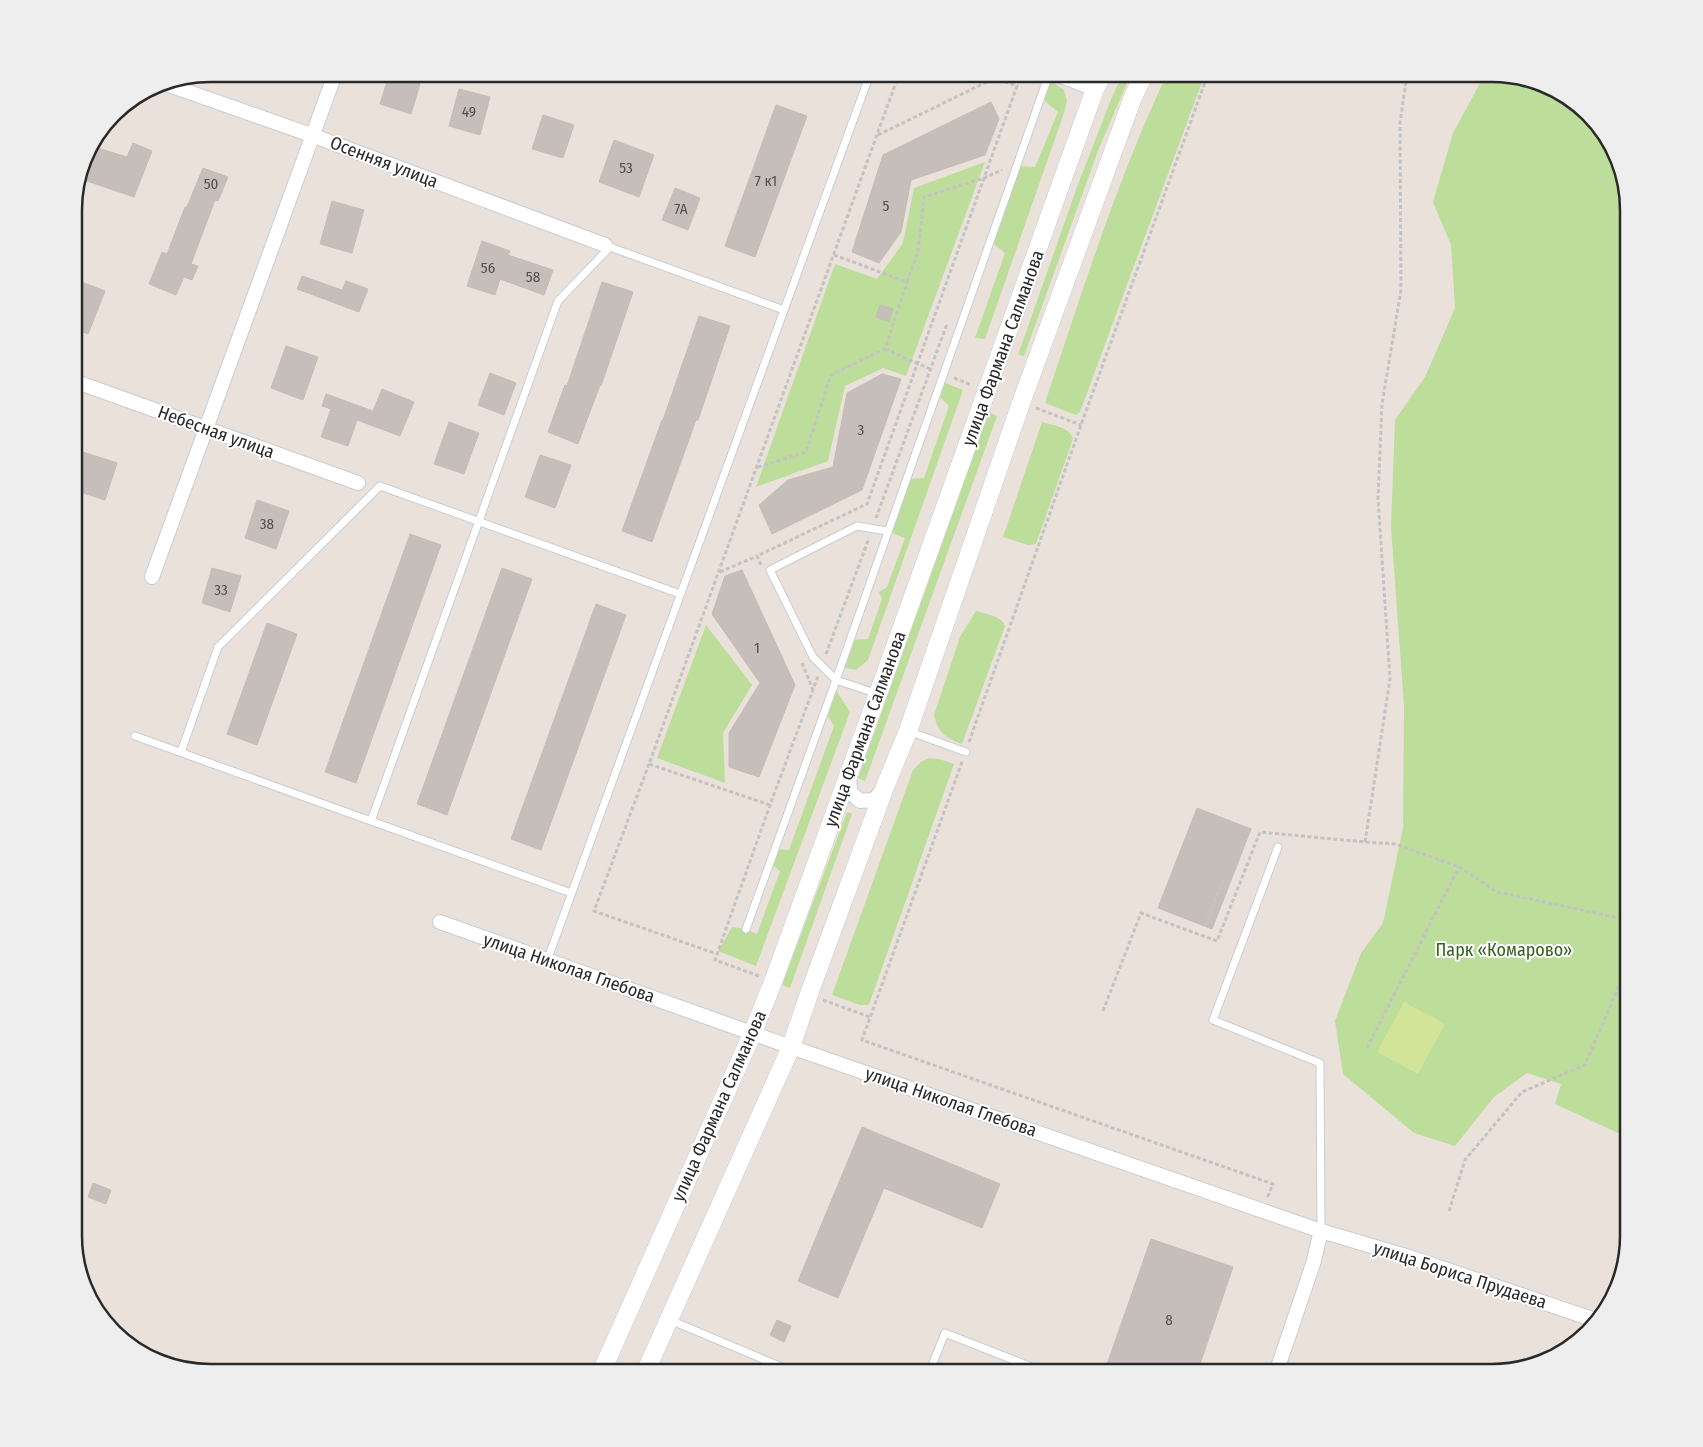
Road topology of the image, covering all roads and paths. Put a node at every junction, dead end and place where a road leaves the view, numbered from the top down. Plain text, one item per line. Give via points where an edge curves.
1 (867, 82) edge
2 (896, 82) edge
3 (986, 82) edge
4 (1007, 82) edge
5 (1046, 82) edge
6 (1099, 82) edge
7 (1140, 82) edge
8 (1205, 82) edge
9 (1406, 82) edge
10 (332, 83) edge
11 (176, 88) edge
12 (314, 136) junction
13 (877, 136) junction
14 (1006, 161) dead end
15 (1002, 170) junction
16 (984, 178) junction
17 (999, 179) dead end
18 (608, 246) junction
19 (834, 255) junction
20 (907, 282) junction
21 (784, 310) junction
22 (950, 315) dead end
23 (886, 349) junction
24 (917, 364) junction
25 (930, 369) junction
26 (948, 376) dead end
27 (967, 383) dead end
28 (83, 384) edge
29 (1034, 408) dead end
30 (1081, 425) junction
31 (207, 428) junction
32 (757, 467) junction
33 (358, 483) dead end
34 (479, 522) junction
35 (873, 528) junction
36 (887, 531) junction
37 (757, 556) junction
38 (719, 572) junction
39 (764, 574) dead end
40 (152, 577) dead end
41 (680, 594) junction
42 (798, 654) dead end
43 (822, 666) junction
44 (836, 680) junction
45 (814, 690) junction
46 (878, 694) junction
47 (908, 731) junction
48 (135, 736) dead end
49 (181, 752) junction
50 (966, 752) junction
51 (650, 764) junction
52 (849, 774) junction
53 (885, 787) junction
54 (770, 805) junction
55 (371, 821) junction
56 (1365, 842) junction
57 (1278, 847) dead end
58 (1460, 867) junction
59 (1223, 880) dead end
60 (571, 893) junction
61 (1620, 918) edge
62 (440, 922) dead end
63 (1205, 926) dead end
64 (746, 929) dead end
65 (717, 954) junction
66 (547, 961) junction
67 (755, 975) dead end
68 (1620, 982) edge
69 (816, 997) dead end
70 (1103, 1011) dead end
71 (870, 1017) junction
72 (753, 1032) junction
73 (791, 1047) junction
74 (1367, 1048) dead end
75 (1277, 1199) dead end
76 (1450, 1210) dead end
77 (1322, 1231) junction
78 (1591, 1319) edge
79 (669, 1320) junction
80 (605, 1364) edge
81 (649, 1364) edge
82 (774, 1364) edge
83 (933, 1364) edge
84 (1024, 1364) edge
85 (1279, 1364) edge

1 - 21 lane
2 - 13 path
3 - 13 path
4 - 16 path via 1017,86
5 - 36 lane
6 - 46 street, улица Фармана Салманова
7 - 47 street, улица Фармана Салманова via 1022,403
8 - 30 path
9 - 56 path via 1400,123 1401,290 1382,404 1378,498 1390,679
10 - 12 street
11 - 12 street, Осенняя улица
12 - 18 street, Осенняя улица
12 - 31 street
13 - 19 path
14 - 15 path
15 - 16 path
15 - 17 path
16 - 20 path via 924,197 918,252
16 - 24 path
18 - 21 lane
18 - 34 lane via 558,301
19 - 20 path
19 - 32 path
20 - 23 path
21 - 41 lane
22 - 25 path
23 - 24 path
23 - 32 path via 831,375 806,452
24 - 25 path
24 - 37 path via 867,504
25 - 35 path
26 - 27 path
28 - 31 street, Небесная улица
29 - 30 path
30 - 50 path
31 - 33 street, Небесная улица
31 - 40 street
32 - 38 path
34 - 41 lane
34 - 49 lane via 380,486 218,647
34 - 55 lane
35 - 36 lane
35 - 43 path
35 - 43 lane via 857,526 770,570 813,657
36 - 44 lane
37 - 38 path
37 - 39 path
38 - 51 path
41 - 60 lane
42 - 45 path
43 - 44 lane
43 - 45 path
44 - 46 lane
44 - 64 lane
45 - 54 path
46 - 52 street, улица Фармана Салманова
47 - 50 lane
47 - 53 street, улица Фармана Салманова
48 - 49 lane
49 - 55 lane
50 - 71 path
51 - 54 path
51 - 65 path via 594,911
52 - 53 street via 850,792 860,801 874,800
52 - 72 street, улица Фармана Салманова
53 - 73 street, улица Фармана Салманова
54 - 65 path
55 - 60 lane
56 - 58 path via 1396,844
56 - 70 path via 1260,832 1217,941 1141,913
57 - 77 lane via 1213,1020 1320,1062
58 - 61 path via 1496,892
58 - 74 path
59 - 63 path
60 - 66 lane
62 - 66 street, улица Николая Глебова
65 - 67 path via 715,960
66 - 72 street, улица Николая Глебова
68 - 76 path via 1584,1064 1522,1092 1465,1160
69 - 71 path
71 - 75 path via 862,1040 1272,1184 1268,1196
72 - 73 street, улица Николая Глебова
72 - 80 street, улица Фармана Салманова
73 - 77 street, улица Николая Глебова
73 - 79 street, улица Фармана Салманова
77 - 78 street, улица Бориса Прудаева
77 - 85 street
79 - 81 street, улица Фармана Салманова
79 - 82 lane
83 - 84 lane via 945,1333

